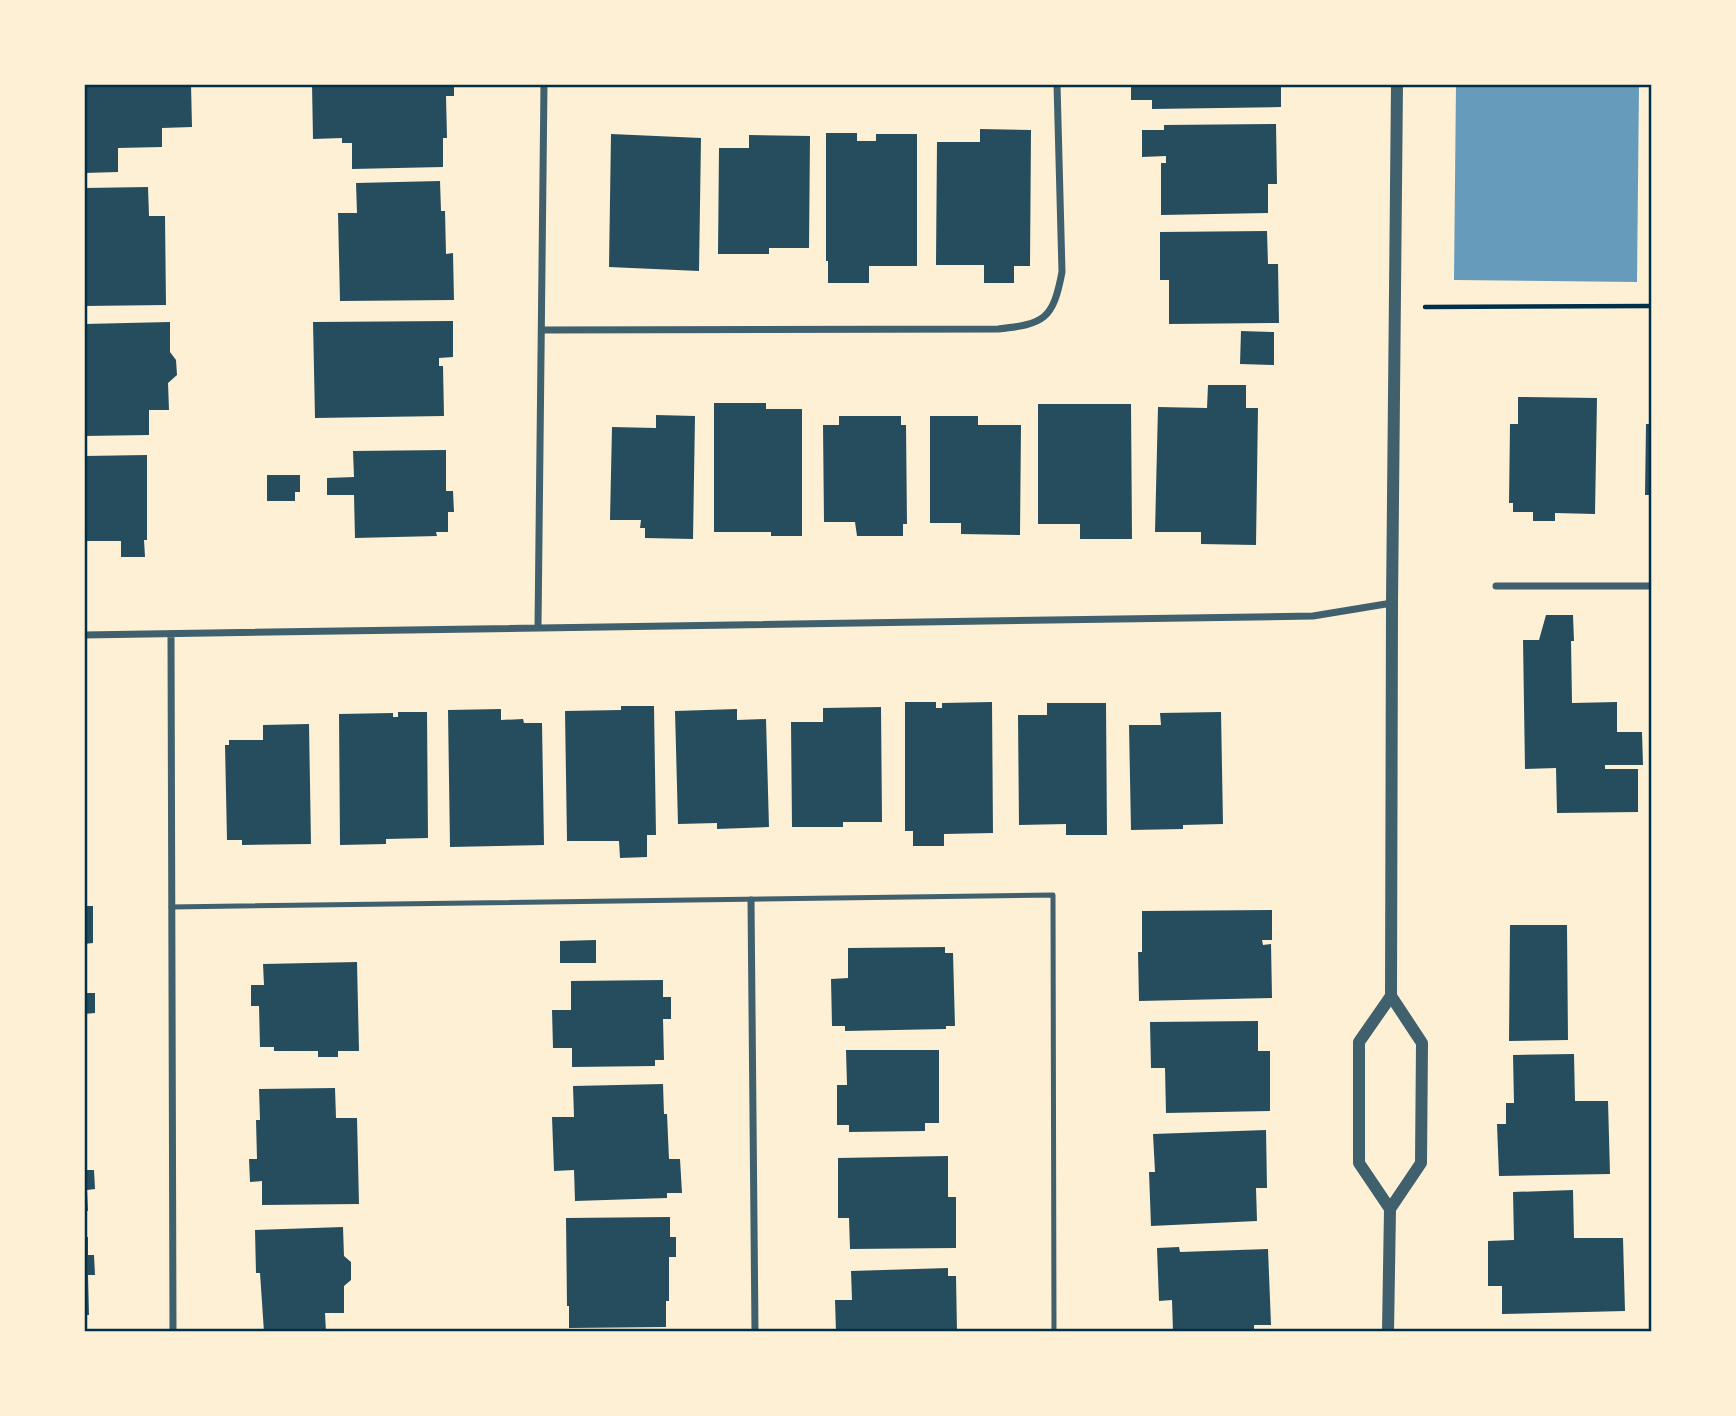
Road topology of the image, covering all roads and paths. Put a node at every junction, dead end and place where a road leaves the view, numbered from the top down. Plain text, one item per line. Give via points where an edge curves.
1 (544, 84) edge
2 (1057, 84) edge
3 (1397, 84) edge
4 (1652, 306) edge
5 (1395, 308) junction
6 (542, 330) junction
7 (1496, 586) dead end
8 (1652, 586) edge
9 (1392, 603) junction
10 (538, 627) junction
11 (171, 634) junction
12 (84, 635) edge
13 (751, 900) junction
14 (171, 907) junction
15 (1391, 996) junction
16 (1390, 1209) junction
17 (173, 1332) edge
18 (755, 1332) edge
19 (1055, 1332) edge
20 (1388, 1332) edge

1 - 6 street
2 - 6 street via 1062,272 1058,295 1046,317 1027,326 998,329
3 - 5 street
4 - 5 path
5 - 9 street
6 - 10 street
7 - 8 street
9 - 10 street via 1313,616
9 - 15 street
10 - 11 street
11 - 12 street
11 - 14 street
13 - 14 lane
13 - 18 street
13 - 19 lane via 1053,895
14 - 17 street
15 - 16 street via 1422,1043 1421,1163
15 - 16 street via 1359,1042 1359,1163
16 - 20 street

